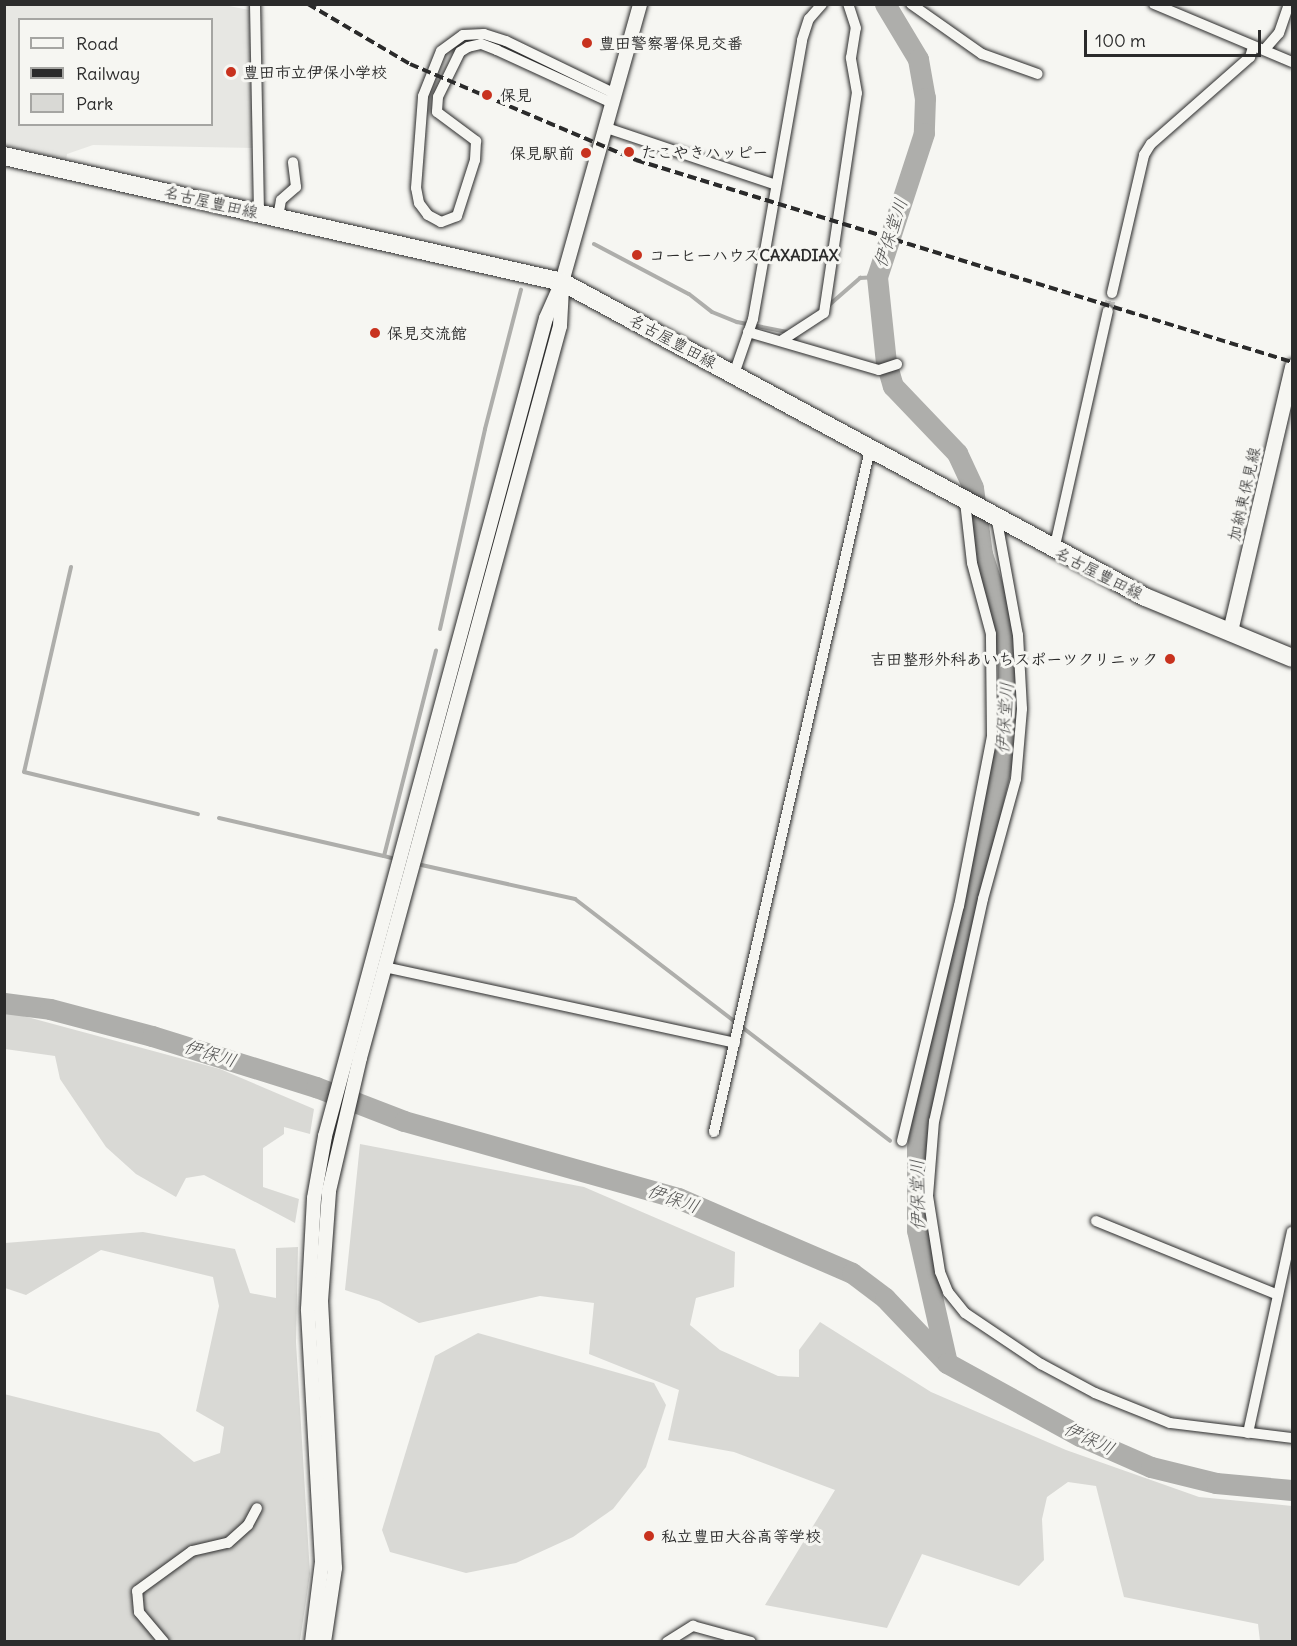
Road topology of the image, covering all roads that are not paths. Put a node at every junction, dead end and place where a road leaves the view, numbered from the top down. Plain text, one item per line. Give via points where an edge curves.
1 (255, 4) edge
2 (640, 4) edge
3 (822, 4) edge
4 (848, 4) edge
5 (911, 4) edge
6 (1154, 4) edge
7 (1289, 4) edge
8 (1253, 47) junction
9 (1265, 49) junction
10 (1293, 62) edge
11 (1038, 74) dead end
12 (614, 99) junction
13 (607, 128) junction
14 (4, 156) edge
15 (292, 162) dead end
16 (776, 185) junction
17 (259, 212) junction
18 (278, 217) junction
19 (562, 282) junction
20 (1112, 293) tunnel mouth
21 (1108, 311) tunnel mouth
22 (750, 327) junction
23 (781, 341) junction
24 (897, 364) dead end
25 (1293, 366) edge
26 (734, 374) junction
27 (870, 449) junction
28 (979, 510) junction
29 (1054, 550) junction
30 (1230, 631) junction
31 (1293, 658) edge
32 (384, 967) junction
33 (735, 1043) junction
34 (352, 1063) junction
35 (714, 1132) dead end
36 (332, 1137) junction
37 (902, 1141) dead end
38 (1096, 1221) dead end
39 (1293, 1232) edge
40 (1278, 1295) junction
41 (1248, 1433) junction
42 (1293, 1438) edge
43 (257, 1508) dead end
44 (164, 1641) edge
45 (312, 1641) edge
46 (324, 1641) edge
47 (667, 1641) edge
48 (751, 1641) edge

1 - 17 street
2 - 12 street
3 - 16 street via 809,19 801,40
4 - 23 street via 856,27 851,58 857,93 825,308
5 - 11 street via 982,54
6 - 8 street
7 - 9 street via 1279,33
8 - 9 street
8 - 20 street via 1250,57 1151,144 1144,155
9 - 10 street
12 - 12 street via 481,44 468,47 460,52 438,97 437,112 476,141 457,216 441,222 428,215 419,203 416,188 423,96 441,51 463,35 484,34 506,40
12 - 13 street
13 - 16 street
13 - 19 street
14 - 17 main road, 名古屋豊田線
15 - 18 street via 296,187 281,201
16 - 22 street
17 - 18 main road, 名古屋豊田線
18 - 19 main road, 名古屋豊田線
19 - 26 main road, 名古屋豊田線
19 - 32 street via 560,326
19 - 34 street via 546,318
21 - 29 street
22 - 23 street
22 - 26 street
23 - 24 street via 879,370
25 - 30 main road, 加納東保見線
26 - 27 main road, 名古屋豊田線
27 - 28 main road, 名古屋豊田線
27 - 33 street
28 - 29 main road, 名古屋豊田線
28 - 37 street via 972,562 991,634 992,736 959,906
28 - 41 street via 1018,635 1022,709 1016,779 983,899 934,1121 928,1196 940,1272 948,1292 965,1313 1031,1358 1095,1393 1170,1423
29 - 30 main road, 名古屋豊田線 via 1145,597
30 - 31 main road, 名古屋豊田線
32 - 33 street
32 - 34 street
33 - 35 street
34 - 36 street
36 - 45 street via 314,1198 308,1309 322,1562
36 - 46 street via 321,1301 335,1568
38 - 40 street
39 - 40 street
40 - 41 street
41 - 42 street
43 - 44 street via 248,1525 228,1543 192,1551 137,1591 139,1612
47 - 48 street via 693,1626

